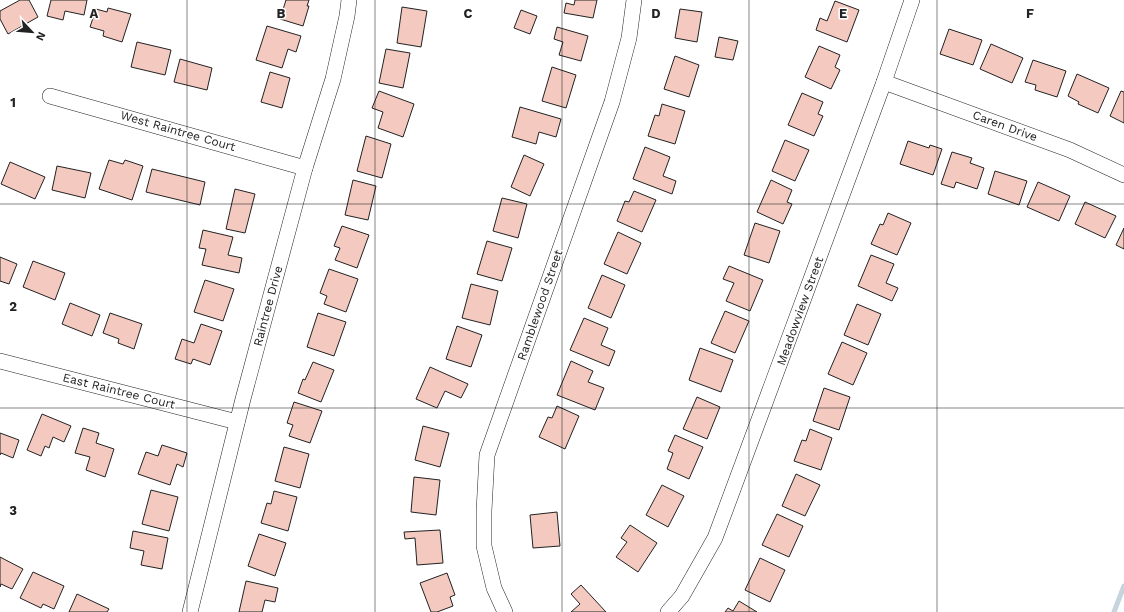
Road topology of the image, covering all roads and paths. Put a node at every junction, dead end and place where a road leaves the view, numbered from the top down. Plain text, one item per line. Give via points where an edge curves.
1 (349, 0) edge
2 (634, 0) edge
3 (912, 0) edge
4 (884, 82) junction
5 (50, 96) dead end
6 (305, 168) junction
7 (1124, 175) edge
8 (0, 362) edge
9 (237, 422) junction
10 (190, 612) edge
11 (505, 612) edge
12 (668, 612) edge

1 - 6 street, Raintree Drive via 332,79
2 - 11 street, Ramblewood Street via 629,38 612,102 487,455 484,546 494,588
3 - 4 street, Meadowview Street
4 - 7 street, Caren Drive via 1070,150
4 - 12 street, Meadowview Street via 715,538 682,596
5 - 6 street, West Raintree Court
6 - 9 street, Raintree Drive
8 - 9 street, East Raintree Court
9 - 10 street, Raintree Drive

